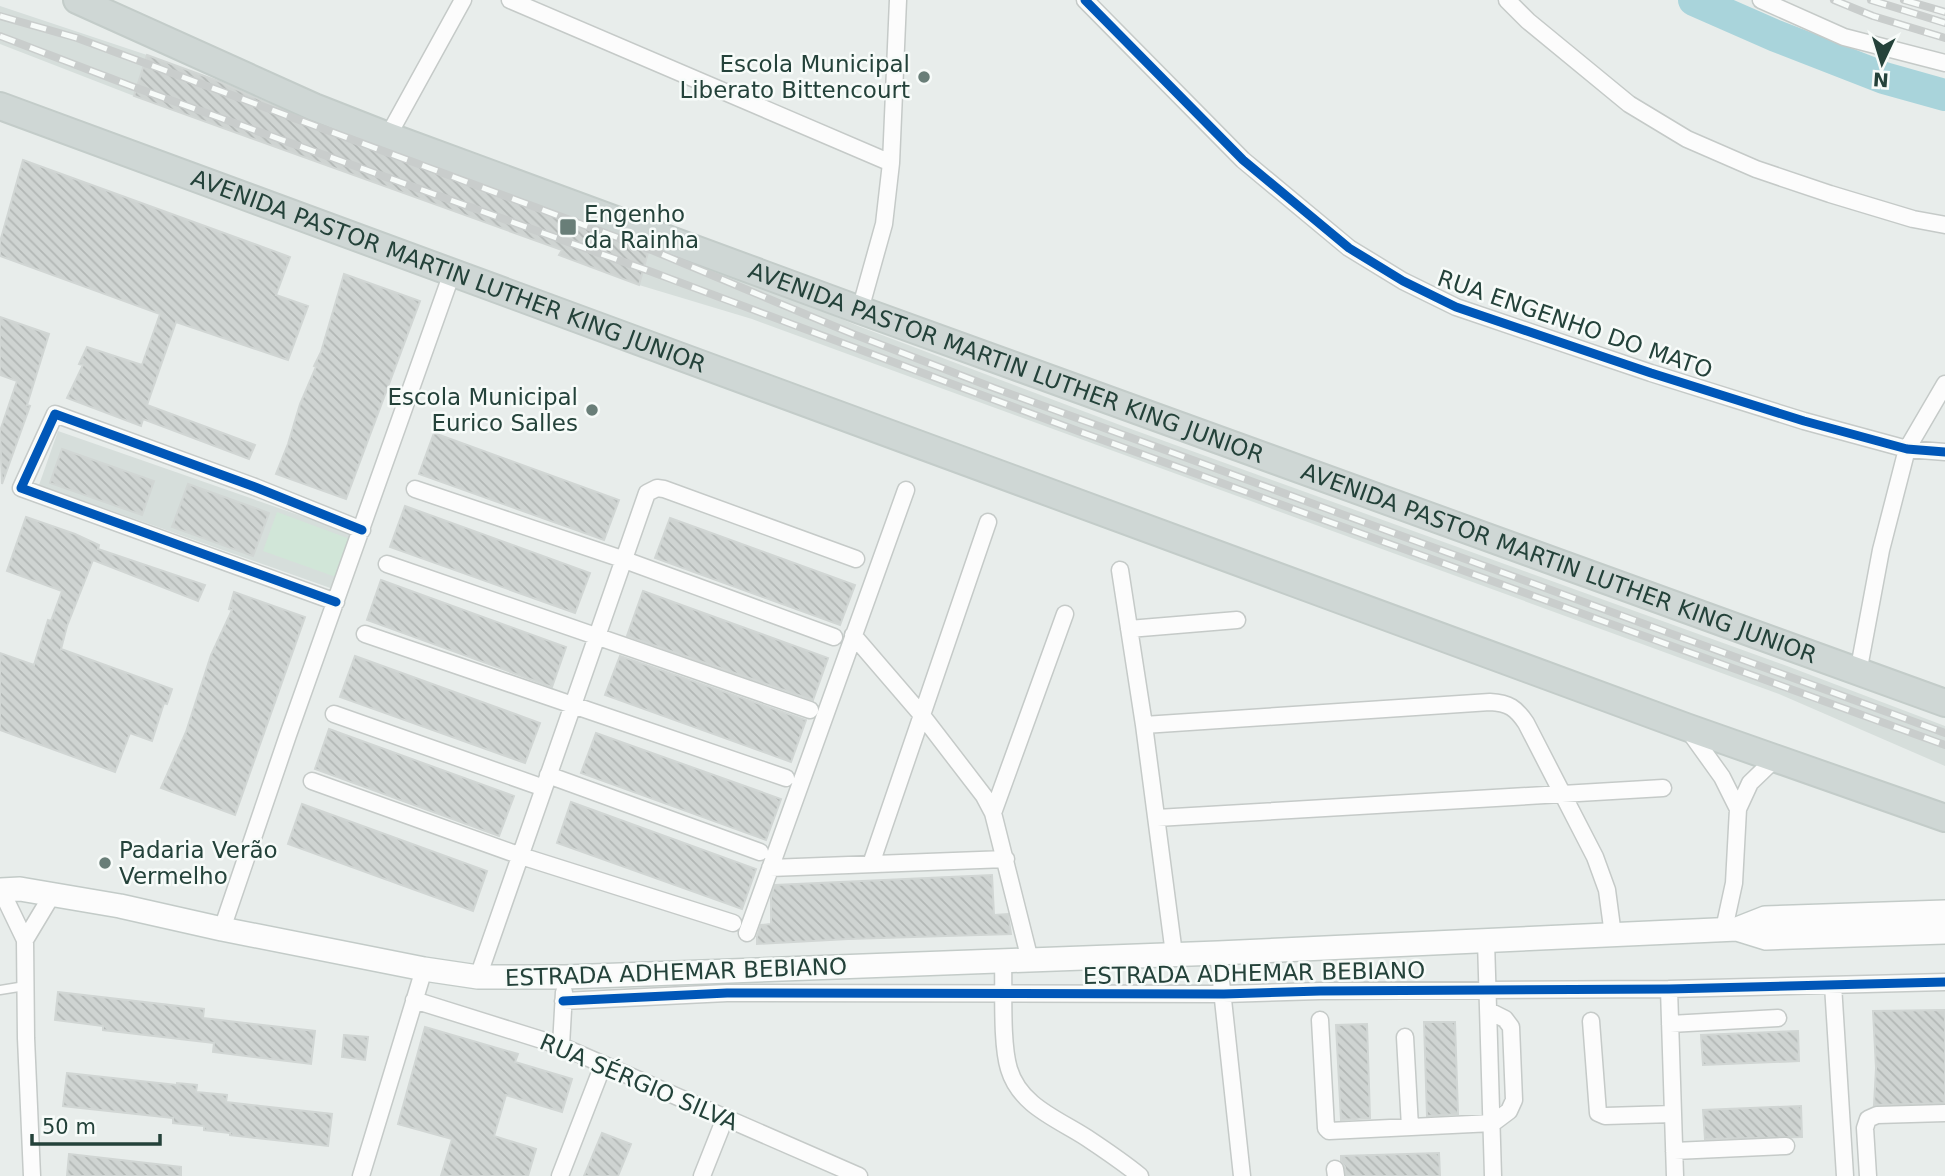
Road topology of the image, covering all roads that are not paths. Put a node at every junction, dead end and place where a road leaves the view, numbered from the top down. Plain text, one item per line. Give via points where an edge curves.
1 (76, 0) edge
2 (463, 0) edge
3 (510, 0) edge
4 (898, 0) edge
5 (1085, 0) edge
6 (1507, 0) edge
7 (1761, 0) edge
8 (1945, 63) edge
9 (0, 106) edge
10 (388, 136) junction
11 (891, 163) junction
12 (1945, 225) edge
13 (452, 273) junction
14 (860, 310) junction
15 (1945, 384) edge
16 (1908, 449) junction
17 (1945, 452) edge
18 (415, 489) dead end
19 (906, 490) dead end
20 (988, 522) dead end
21 (362, 530) junction
22 (622, 559) junction
23 (856, 559) dead end
24 (387, 564) dead end
25 (1120, 569) dead end
26 (335, 602) junction
27 (1065, 614) dead end
28 (1237, 620) dead end
29 (1129, 629) junction
30 (365, 634) dead end
31 (853, 635) junction
32 (595, 637) junction
33 (834, 637) dead end
34 (1858, 673) junction
35 (1945, 703) edge
36 (572, 704) junction
37 (810, 710) dead end
38 (334, 714) dead end
39 (921, 714) junction
40 (1144, 725) junction
41 (1686, 727) junction
42 (1776, 758) junction
43 (786, 778) dead end
44 (312, 781) dead end
45 (546, 782) junction
46 (1663, 788) dead end
47 (1561, 794) junction
48 (1738, 809) junction
49 (993, 813) junction
50 (1157, 818) junction
51 (1945, 818) edge
52 (760, 852) dead end
53 (521, 856) junction
54 (1006, 859) junction
55 (871, 864) junction
56 (770, 868) junction
57 (1, 890) edge
58 (52, 895) junction
59 (733, 923) dead end
60 (1943, 926) edge
61 (222, 929) junction
62 (1730, 929) junction
63 (747, 933) dead end
64 (1613, 935) junction
65 (25, 940) junction
66 (1486, 941) junction
67 (1218, 953) junction
68 (1174, 954) junction
69 (1030, 960) junction
70 (1003, 961) junction
71 (424, 969) junction
72 (478, 976) junction
73 (565, 977) junction
74 (1945, 982) edge
75 (1833, 985) junction
76 (25, 986) junction
77 (1669, 989) junction
78 (0, 990) edge
79 (1488, 990) junction
80 (1004, 995) junction
81 (1224, 995) junction
82 (414, 1000) junction
83 (563, 1001) junction
84 (1778, 1018) dead end
85 (1320, 1020) dead end
86 (1591, 1021) dead end
87 (1670, 1024) junction
88 (1405, 1037) dead end
89 (561, 1046) junction
90 (603, 1065) junction
91 (1945, 1113) edge
92 (1673, 1114) junction
93 (725, 1118) junction
94 (1493, 1123) junction
95 (1410, 1127) junction
96 (1786, 1146) dead end
97 (1674, 1151) junction
98 (32, 1176) edge
99 (361, 1176) edge
100 (560, 1176) edge
101 (702, 1176) edge
102 (859, 1176) edge
103 (1140, 1176) edge
104 (1242, 1176) edge
105 (1493, 1176) edge
106 (1675, 1176) edge
107 (1845, 1176) edge
108 (1868, 1176) edge

1 - 10 main road, AVENIDA PASTOR MARTIN LUTHER KING JUNIOR
2 - 10 street
3 - 11 street
4 - 11 street
5 - 16 street, RUA ENGENHO DO MATO via 1243,160 1349,247 1403,281 1456,307 1596,356
6 - 12 street via 1629,104 1688,139 1830,194
7 - 8 street via 1844,37
9 - 13 main road, AVENIDA PASTOR MARTIN LUTHER KING JUNIOR
10 - 14 main road, AVENIDA PASTOR MARTIN LUTHER KING JUNIOR
11 - 14 street via 884,224
13 - 21 street
13 - 41 main road, AVENIDA PASTOR MARTIN LUTHER KING JUNIOR
14 - 34 main road, AVENIDA PASTOR MARTIN LUTHER KING JUNIOR
15 - 16 street
16 - 17 street, RUA ENGENHO DO MATO
16 - 34 street via 1881,550
18 - 22 street
19 - 31 street
20 - 39 street
21 - 26 street
21 - 26 street via 55,414 21,488
22 - 23 street via 647,493 657,488
22 - 32 street
22 - 33 street
24 - 32 street
25 - 29 street
26 - 61 street
27 - 49 street
28 - 29 street
29 - 40 street
30 - 36 street
31 - 39 street
31 - 56 street
32 - 36 street
32 - 37 street
34 - 35 main road, AVENIDA PASTOR MARTIN LUTHER KING JUNIOR
36 - 43 street
36 - 45 street
38 - 45 street
39 - 49 street
39 - 55 street
40 - 47 street via 1502,703 1517,709
40 - 50 street
41 - 42 main road, AVENIDA PASTOR MARTIN LUTHER KING JUNIOR
41 - 48 street via 1722,777
42 - 48 street via 1750,783
42 - 51 main road, AVENIDA PASTOR MARTIN LUTHER KING JUNIOR
44 - 53 street
45 - 52 street
45 - 53 street
46 - 47 street
47 - 50 street
47 - 64 street via 1605,882
48 - 62 street
49 - 54 street
50 - 68 street
53 - 59 street
53 - 72 street
54 - 55 street
54 - 69 street
55 - 56 street
56 - 63 street
57 - 58 main road, ESTRADA ADHEMAR BEBIANO
57 - 65 street
58 - 61 main road, ESTRADA ADHEMAR BEBIANO
58 - 65 street
60 - 62 main road, ESTRADA ADHEMAR BEBIANO via 1766,937
60 - 62 main road, ESTRADA ADHEMAR BEBIANO via 1884,914 1765,918
61 - 71 main road, ESTRADA ADHEMAR BEBIANO
62 - 64 main road, ESTRADA ADHEMAR BEBIANO
64 - 66 main road, ESTRADA ADHEMAR BEBIANO
65 - 76 street
66 - 67 main road, ESTRADA ADHEMAR BEBIANO
66 - 79 street
67 - 68 main road, ESTRADA ADHEMAR BEBIANO
67 - 81 street
68 - 69 main road, ESTRADA ADHEMAR BEBIANO
69 - 70 main road, ESTRADA ADHEMAR BEBIANO
70 - 73 main road, ESTRADA ADHEMAR BEBIANO
70 - 80 street
71 - 72 main road, ESTRADA ADHEMAR BEBIANO
71 - 82 street
72 - 73 main road, ESTRADA ADHEMAR BEBIANO
73 - 83 street
74 - 75 street, ESTRADA ADHEMAR BEBIANO
75 - 77 street, ESTRADA ADHEMAR BEBIANO
75 - 107 street
76 - 78 lane
76 - 98 street
77 - 79 street, ESTRADA ADHEMAR BEBIANO
77 - 87 street
79 - 81 street, ESTRADA ADHEMAR BEBIANO
79 - 94 street
80 - 81 street, ESTRADA ADHEMAR BEBIANO
80 - 83 street, ESTRADA ADHEMAR BEBIANO via 727,993
80 - 103 street via 1008,1067 1015,1086 1048,1115
81 - 104 street
82 - 89 street, RUA SÉRGIO SILVA
82 - 99 street
83 - 89 street
84 - 87 street
85 - 95 street via 1326,1128
86 - 92 street via 1598,1113
87 - 92 street
88 - 95 street
89 - 90 street, RUA SÉRGIO SILVA
90 - 93 street, RUA SÉRGIO SILVA
90 - 100 street
91 - 108 street via 1871,1116 1865,1128
92 - 97 street
93 - 101 street
93 - 102 street, RUA SÉRGIO SILVA
94 - 95 street
94 - 105 street
96 - 97 street
97 - 106 street

